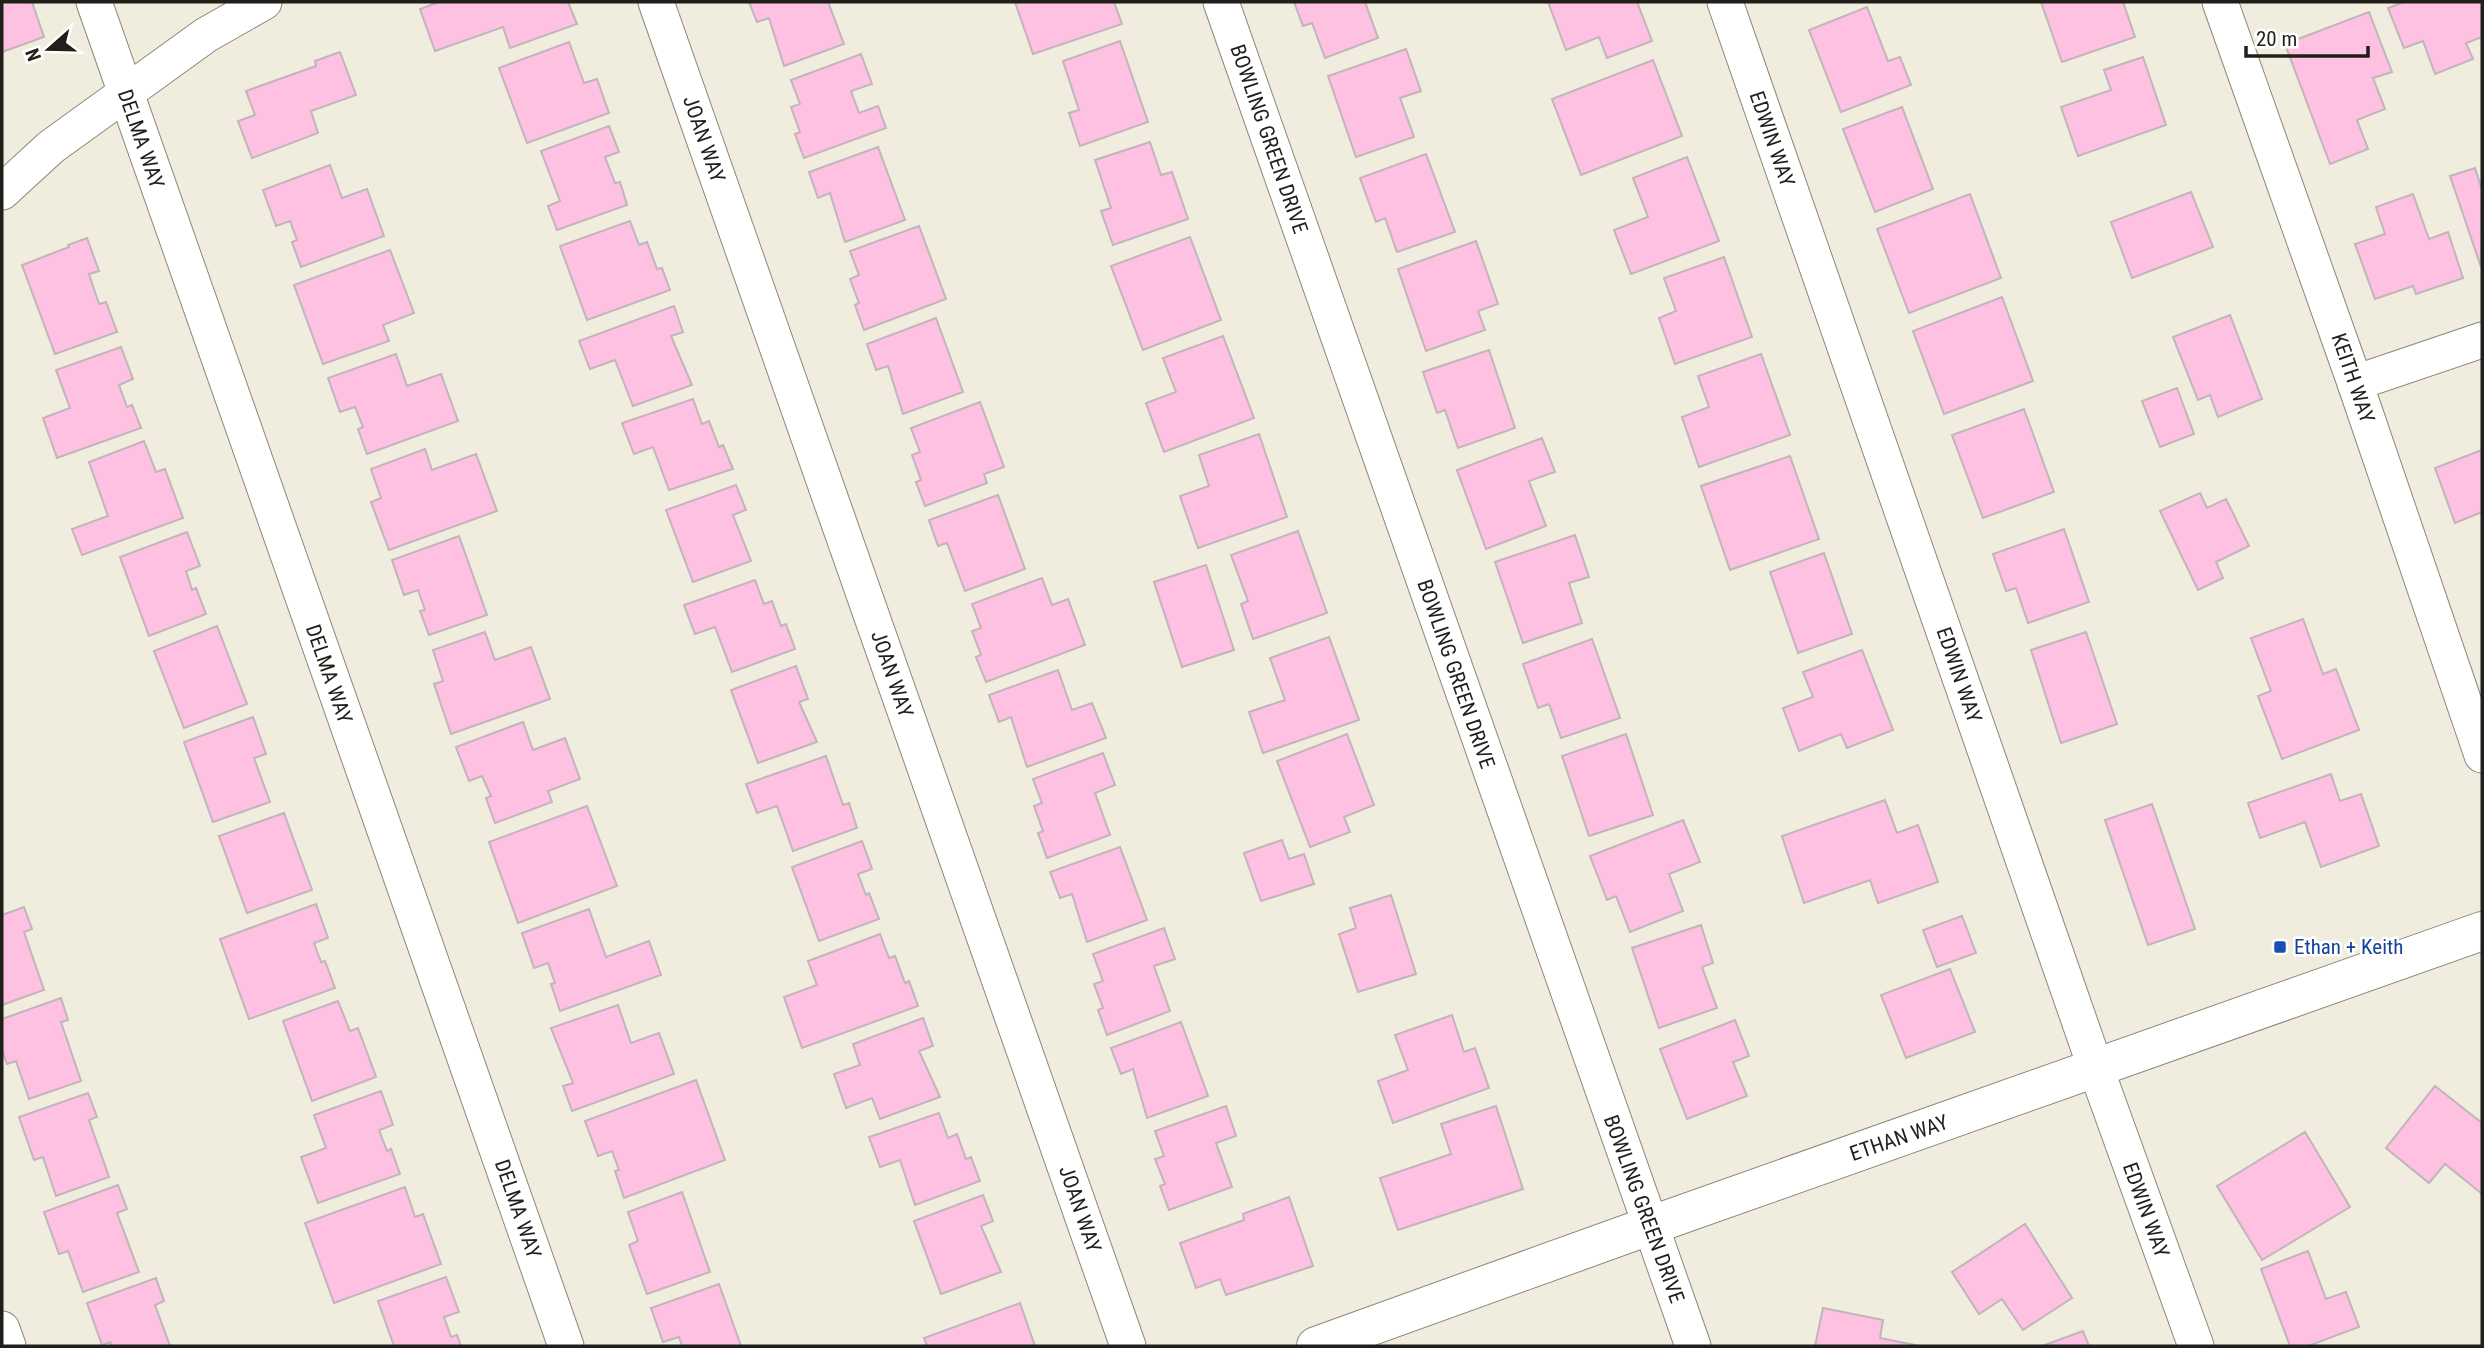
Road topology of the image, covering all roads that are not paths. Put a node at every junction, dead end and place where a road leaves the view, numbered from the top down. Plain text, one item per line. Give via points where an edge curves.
1 (94, 2) edge
2 (264, 2) edge
3 (656, 2) edge
4 (1220, 2) edge
5 (1725, 2) edge
6 (2220, 2) edge
7 (125, 94) junction
8 (2, 192) edge
9 (2482, 341) edge
10 (2355, 383) junction
11 (2482, 755) edge
12 (2482, 931) edge
13 (2096, 1069) junction
14 (1649, 1226) junction
15 (2, 1329) edge
16 (8, 1346) edge
17 (566, 1346) edge
18 (1128, 1346) edge
19 (1316, 1346) edge
20 (1693, 1346) edge
21 (2196, 1346) edge

1 - 7 street, DELMA WAY
2 - 7 street via 206,35
3 - 18 street, JOAN WAY
4 - 14 street, BOWLING GREEN DRIVE
5 - 13 street, EDWIN WAY
6 - 10 street, KEITH WAY
7 - 8 street via 51,147
7 - 17 street, DELMA WAY
9 - 10 street
10 - 11 street, KEITH WAY
12 - 13 street, ETHAN WAY
13 - 14 street, ETHAN WAY
13 - 21 street, EDWIN WAY
14 - 19 street, ETHAN WAY
14 - 20 street, BOWLING GREEN DRIVE
15 - 16 street

